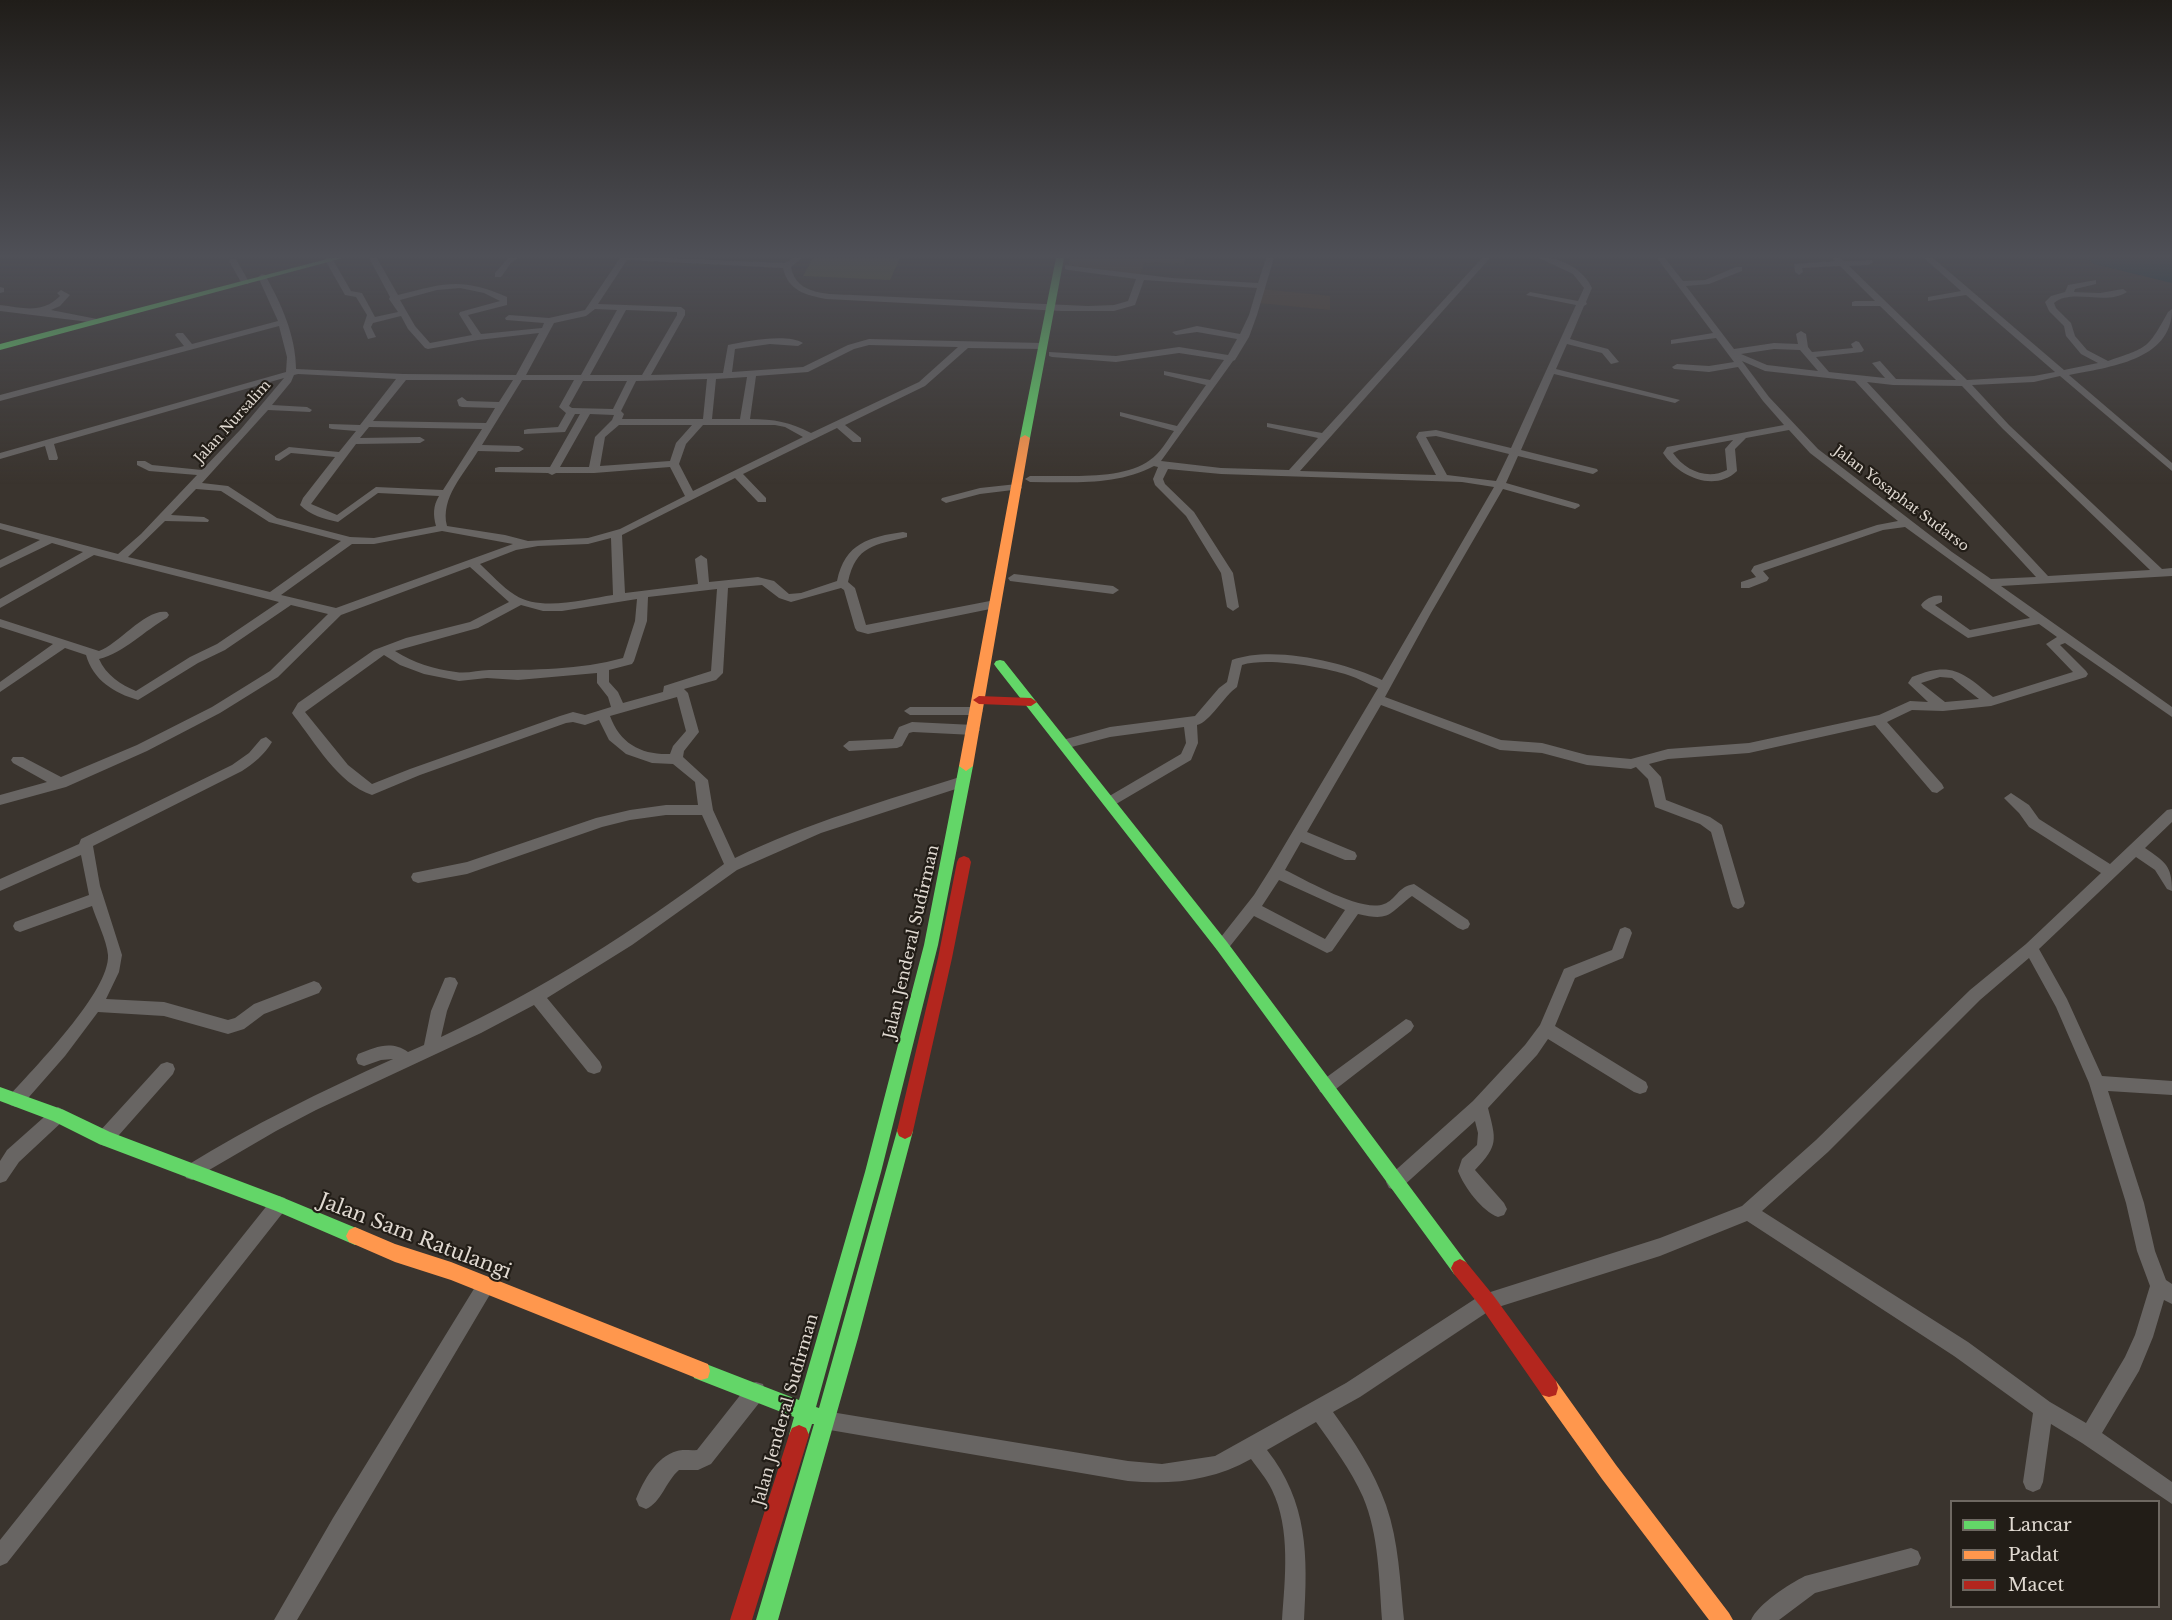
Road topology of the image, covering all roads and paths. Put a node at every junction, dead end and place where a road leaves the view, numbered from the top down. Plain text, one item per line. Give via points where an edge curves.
1 (48, 334) edge
2 (242, 334) edge
3 (285, 334) edge
4 (370, 334) edge
5 (417, 334) edge
6 (476, 334) edge
7 (511, 334) edge
8 (543, 334) edge
9 (608, 334) edge
10 (669, 334) edge
11 (1050, 334) edge
12 (1241, 334) edge
13 (1245, 334) joint
14 (1418, 334) edge
15 (1569, 334) edge
16 (1801, 334) dead end
17 (1914, 334) edge
18 (2015, 334) edge
19 (2070, 334) edge
20 (2160, 334) edge
21 (180, 335) dead end
22 (1720, 335) joint
23 (371, 337) dead end
24 (478, 337) junction
25 (1565, 341) junction
26 (1674, 342) dead end
27 (798, 343) dead end
28 (1856, 344) dead end
29 (966, 345) junction
30 (0, 347) edge
31 (190, 348) junction
32 (1047, 350) junction
33 (1806, 351) junction
34 (1733, 352) junction
35 (1232, 358) junction
36 (1614, 362) dead end
37 (1877, 363) dead end
38 (1742, 364) junction
39 (2107, 364) junction
40 (1677, 367) dead end
41 (1765, 368) junction
42 (1552, 371) junction
43 (292, 372) junction
44 (752, 373) junction
45 (1167, 373) dead end
46 (1826, 375) junction
47 (2062, 375) junction
48 (712, 376) junction
49 (727, 376) junction
50 (1750, 376) junction
51 (403, 377) junction
52 (519, 378) junction
53 (582, 378) junction
54 (633, 378) junction
55 (645, 378) junction
56 (1858, 379) junction
57 (1893, 382) junction
58 (1212, 383) junction
59 (1965, 383) junction
60 (0, 398) edge
61 (462, 400) dead end
62 (1675, 400) dead end
63 (503, 405) junction
64 (266, 407) junction
65 (307, 410) dead end
66 (587, 411) junction
67 (571, 412) junction
68 (1123, 414) dead end
69 (617, 417) junction
70 (704, 423) junction
71 (744, 423) junction
72 (838, 424) junction
73 (1270, 425) dead end
74 (332, 426) dead end
75 (365, 426) junction
76 (490, 426) junction
77 (1790, 427) junction
78 (1179, 429) junction
79 (528, 432) dead end
80 (1743, 435) junction
81 (1326, 436) junction
82 (811, 437) junction
83 (420, 440) dead end
84 (857, 440) dead end
85 (353, 441) junction
86 (49, 442) junction
87 (475, 448) junction
88 (519, 449) dead end
89 (1514, 452) junction
90 (342, 455) junction
91 (0, 456) edge
92 (53, 458) dead end
93 (279, 458) dead end
94 (141, 463) dead end
95 (2169, 463) edge
96 (674, 464) junction
97 (1158, 464) junction
98 (499, 470) dead end
99 (594, 470) junction
100 (1593, 471) dead end
101 (552, 472) junction
102 (204, 473) junction
103 (736, 473) junction
104 (1291, 474) junction
105 (1443, 478) junction
106 (1030, 479) junction
107 (1500, 485) junction
108 (192, 486) junction
109 (1017, 487) junction
110 (446, 493) junction
111 (691, 497) junction
112 (762, 500) dead end
113 (946, 500) dead end
114 (1575, 506) dead end
115 (162, 518) junction
116 (204, 520) dead end
117 (1017, 523) junction
118 (1900, 524) junction
119 (0, 526) edge
120 (441, 528) junction
121 (616, 534) junction
122 (903, 535) dead end
123 (50, 540) junction
124 (350, 540) junction
125 (525, 544) junction
126 (93, 551) junction
127 (119, 559) junction
128 (701, 559) dead end
129 (471, 562) junction
130 (0, 564) edge
131 (2166, 573) edge
132 (2046, 580) junction
133 (723, 583) junction
134 (1014, 583) joint
135 (1989, 583) junction
136 (842, 584) junction
137 (705, 585) junction
138 (1745, 585) dead end
139 (1113, 590) dead end
140 (643, 593) junction
141 (271, 597) junction
142 (619, 597) junction
143 (1938, 599) dead end
144 (289, 601) junction
145 (518, 602) junction
146 (0, 604) edge
147 (995, 604) junction
148 (1233, 607) dead end
149 (337, 612) junction
150 (163, 615) dead end
151 (2034, 622) junction
152 (0, 623) edge
153 (2067, 638) junction
154 (62, 644) junction
155 (1003, 647) dead end
156 (385, 650) junction
157 (92, 654) junction
158 (1000, 664) junction
159 (603, 668) junction
160 (1384, 686) junction
161 (0, 688) edge
162 (678, 689) junction
163 (649, 694) dead end
164 (1378, 699) junction
165 (1031, 702) junction
166 (1991, 702) junction
167 (983, 704) junction
168 (1943, 707) junction
169 (618, 709) junction
170 (910, 711) dead end
171 (2171, 711) edge
172 (603, 715) junction
173 (1878, 720) junction
174 (1190, 722) junction
175 (984, 731) junction
176 (266, 742) dead end
177 (1064, 744) junction
178 (849, 746) dead end
179 (676, 759) junction
180 (18, 760) dead end
181 (1640, 763) junction
182 (963, 781) junction
183 (61, 783) junction
184 (1937, 788) dead end
185 (2011, 798) dead end
186 (0, 801) edge
187 (1111, 802) junction
188 (706, 810) junction
189 (2172, 814) edge
190 (1297, 834) junction
191 (86, 847) junction
192 (2134, 848) junction
193 (966, 850) dead end
194 (1350, 856) dead end
195 (732, 866) junction
196 (2110, 871) junction
197 (1276, 872) junction
198 (418, 877) dead end
199 (0, 885) edge
200 (2172, 885) edge
201 (95, 892) junction
202 (1738, 903) dead end
203 (1355, 907) junction
204 (1253, 908) junction
205 (1463, 924) dead end
206 (20, 926) dead end
207 (1625, 933) dead end
208 (1222, 946) junction
209 (2031, 948) junction
210 (450, 983) dead end
211 (314, 988) dead end
212 (536, 996) junction
213 (93, 1005) junction
214 (912, 1020) junction
215 (933, 1023) junction
216 (1406, 1026) dead end
217 (1546, 1029) junction
218 (431, 1048) junction
219 (364, 1059) dead end
220 (405, 1060) junction
221 (594, 1067) dead end
222 (167, 1069) dead end
223 (2097, 1083) junction
224 (1640, 1087) dead end
225 (1326, 1088) junction
226 (2172, 1088) edge
227 (0, 1094) edge
228 (16, 1100) junction
229 (1479, 1106) junction
230 (58, 1115) junction
231 (105, 1138) junction
232 (192, 1172) junction
233 (0, 1175) edge
234 (1395, 1182) junction
235 (279, 1204) junction
236 (1498, 1209) dead end
237 (1748, 1212) junction
238 (486, 1285) junction
239 (2165, 1291) edge
240 (1487, 1301) junction
241 (756, 1391) junction
242 (1318, 1408) junction
243 (2043, 1409) junction
244 (816, 1416) junction
245 (2088, 1436) junction
246 (1253, 1446) junction
247 (2033, 1482) dead end
248 (2172, 1494) edge
249 (646, 1499) dead end
250 (0, 1556) edge
251 (1911, 1558) dead end
252 (285, 1620) edge
253 (741, 1620) edge
254 (766, 1620) edge
255 (1293, 1620) edge
256 (1393, 1620) edge
257 (1722, 1620) edge
258 (1762, 1620) edge

1 - 30 main road
2 - 31 street
3 - 43 street, Jalan Nursalim
4 - 23 street
5 - 24 street via 428,346
6 - 24 street
7 - 24 street
8 - 52 street
9 - 53 street
10 - 55 street
11 - 32 main road, Jalan Jenderal Sudirman
12 - 13 street
13 - 35 street
14 - 81 street
15 - 25 street
16 - 33 street
17 - 59 street
18 - 47 street
19 - 39 street via 2084,352
20 - 39 street via 2146,351
21 - 31 street
22 - 26 street
22 - 34 street, Jalan Yosaphat Sudarso
25 - 36 street via 1604,351
25 - 42 street
27 - 49 street via 770,341 732,346
28 - 33 street via 1859,350
29 - 32 street
29 - 44 street via 868,342 809,369
29 - 72 street via 922,384
31 - 60 street
32 - 35 street via 1116,359 1179,350
32 - 106 main road, Jalan Jenderal Sudirman
32 - 109 main road, Jalan Jenderal Sudirman
33 - 34 street via 1774,346
33 - 46 street
34 - 38 street, Jalan Yosaphat Sudarso
34 - 41 street
35 - 58 street
37 - 57 street
38 - 40 street via 1717,369
38 - 50 street, Jalan Yosaphat Sudarso
39 - 47 street
41 - 46 street
41 - 50 street
42 - 62 street
42 - 89 street
43 - 51 street
43 - 64 street, Jalan Nursalim
43 - 86 street
44 - 49 street
44 - 71 street
45 - 58 street
46 - 56 street
47 - 59 street
47 - 95 street
48 - 49 street
48 - 55 street
48 - 70 street
50 - 77 street, Jalan Yosaphat Sudarso
51 - 52 street
51 - 75 street
52 - 53 street
52 - 63 street
53 - 54 street
53 - 67 street via 563,408
54 - 55 street
54 - 69 street
56 - 57 street
56 - 132 street
57 - 59 street
58 - 78 street
59 - 131 street via 2014,435
61 - 63 street via 462,404
63 - 76 street
64 - 65 street
64 - 102 street, Jalan Nursalim
66 - 67 street
66 - 69 street
66 - 101 street
67 - 79 street via 561,430
68 - 78 street
69 - 70 street
69 - 99 street via 605,429 595,450
70 - 71 street
70 - 96 street via 681,443
71 - 82 street via 783,424
72 - 82 street
72 - 84 street
73 - 81 street
74 - 75 street
75 - 76 street
75 - 85 street
76 - 87 street
77 - 80 street
77 - 118 street, Jalan Yosaphat Sudarso
78 - 97 street
80 - 80 street via 1678,447 1668,453 1689,473 1723,476 1732,471 1730,449
81 - 104 street
82 - 103 street
83 - 85 street
85 - 90 street
86 - 91 street
86 - 92 street
87 - 88 street
87 - 110 street
89 - 100 street
89 - 105 street via 1436,433 1423,434 1421,437
89 - 107 street
90 - 93 street via 289,450
90 - 110 street via 306,501 309,509 340,519 376,490
94 - 102 street via 149,468
96 - 99 street
96 - 111 street
97 - 104 street
97 - 106 street via 1114,474
97 - 148 street via 1160,485 1190,514 1227,573
98 - 101 street
99 - 101 street
102 - 108 street, Jalan Nursalim
103 - 111 street
103 - 112 street
104 - 105 street
105 - 107 street
106 - 117 main road, Jalan Jenderal Sudirman
107 - 114 street
107 - 160 street
108 - 115 street, Jalan Nursalim
108 - 124 street via 224,488 273,520
109 - 113 street via 980,490
109 - 117 main road, Jalan Jenderal Sudirman
110 - 120 street via 440,503
111 - 121 street
115 - 116 street
115 - 127 street, Jalan Nursalim
117 - 134 main road, Jalan Jenderal Sudirman
117 - 147 main road, Jalan Jenderal Sudirman
118 - 135 street, Jalan Yosaphat Sudarso
118 - 138 street via 1758,569 1763,578
119 - 123 street
120 - 124 street via 374,541
120 - 125 street via 506,537
121 - 125 street via 588,541
121 - 142 street
122 - 136 street via 859,548 851,557
123 - 126 street
123 - 130 street
124 - 141 street
125 - 129 street
126 - 127 street
126 - 146 street
127 - 141 street
128 - 137 street
129 - 145 street
129 - 149 street
131 - 132 street
132 - 135 street
133 - 136 street via 768,582 788,598
133 - 137 street
133 - 162 street via 717,673
134 - 139 street
135 - 151 street, Jalan Yosaphat Sudarso
136 - 147 street via 849,588 864,630
137 - 140 street
140 - 142 street
140 - 159 street via 641,621 628,662
141 - 144 street
142 - 145 street via 562,607
143 - 151 street via 1927,605 1968,634
144 - 149 street
144 - 157 street via 138,696 104,677 93,664
145 - 156 street via 474,625
147 - 167 main road, Jalan Jenderal Sudirman
149 - 183 street via 255,687 142,748
150 - 157 street via 107,653
151 - 153 street, Jalan Yosaphat Sudarso
152 - 154 street
153 - 166 street via 2052,644 2082,674
153 - 171 street, Jalan Yosaphat Sudarso
154 - 157 street
154 - 161 street
155 - 158 main road, Jalan Jenderal Sudirman
156 - 159 street via 404,662 459,678
156 - 172 street via 298,711 341,765 369,790 570,717 585,720
158 - 165 main road
158 - 167 main road, Jalan Jenderal Sudirman
159 - 169 street via 603,683 615,695
160 - 164 street
160 - 174 street via 1335,668 1245,659 1236,663 1232,686 1223,691 1201,719
162 - 163 street
162 - 169 street
162 - 179 street via 693,732 678,749
164 - 181 street via 1500,745 1542,748 1597,761
164 - 190 street
165 - 167 main road
165 - 177 main road
166 - 168 street
166 - 168 street via 1950,672 1940,671 1914,683
167 - 170 street
167 - 175 main road, Jalan Jenderal Sudirman
168 - 173 street via 1910,705
169 - 172 street
172 - 179 street via 607,730 622,745 644,756
173 - 181 street via 1749,748 1668,754
173 - 184 street
174 - 177 street via 1110,732
174 - 187 street via 1192,743 1186,758
175 - 178 street via 912,727 905,729 897,743
175 - 182 main road, Jalan Jenderal Sudirman
176 - 191 street via 237,768 86,843
177 - 187 main road
179 - 188 street via 701,780
180 - 183 street
181 - 202 street via 1654,777 1660,803 1716,828
182 - 195 street via 801,834
182 - 214 main road, Jalan Jenderal Sudirman
183 - 186 street
185 - 196 street via 2034,823
187 - 208 main road
188 - 195 street
188 - 198 street via 630,815 467,868
189 - 192 street
190 - 194 street
190 - 197 street
191 - 199 street
191 - 201 street
192 - 196 street
192 - 200 street via 2156,861
193 - 215 main road, Jalan Jenderal Sudirman
195 - 212 street via 620,947
196 - 209 street
197 - 203 street
197 - 204 street
201 - 206 street
201 - 213 street via 115,955 106,986
203 - 204 street via 1328,947
203 - 205 street via 1365,911 1386,910 1413,890
204 - 208 street
207 - 217 street via 1618,954 1569,974
208 - 225 main road
209 - 223 street via 2062,1004
209 - 237 street via 1976,995 1822,1146
210 - 218 street
211 - 213 street via 259,1009 228,1027 164,1009
212 - 218 street
212 - 221 street
213 - 228 street
214 - 215 main road
214 - 244 main road, Jalan Jenderal Sudirman via 817,1364
215 - 244 main road, Jalan Jenderal Sudirman via 915,1100
216 - 225 street
217 - 224 street
217 - 229 street
218 - 220 street
219 - 220 street via 393,1050
220 - 232 street via 234,1144
222 - 231 street
223 - 226 street
223 - 239 street via 2146,1251
225 - 234 main road
227 - 228 main road, Jalan Sam Ratulangi
228 - 230 main road, Jalan Sam Ratulangi
229 - 234 street
229 - 236 street via 1486,1132 1485,1148 1466,1171
230 - 231 main road, Jalan Sam Ratulangi
230 - 233 street via 14,1156
231 - 232 main road, Jalan Sam Ratulangi
232 - 235 main road, Jalan Sam Ratulangi
234 - 240 main road
235 - 238 main road, Jalan Sam Ratulangi via 395,1253
235 - 250 street
237 - 240 street via 1660,1247
237 - 243 street via 1961,1349
238 - 241 main road, Jalan Sam Ratulangi
238 - 252 street
239 - 245 street via 2132,1364
240 - 242 street via 1362,1384
240 - 257 main road via 1609,1472
241 - 244 main road, Jalan Sam Ratulangi
241 - 249 street via 705,1457 672,1463
242 - 246 street
242 - 256 street via 1348,1451 1376,1505
243 - 245 street
243 - 247 street
244 - 246 street via 1083,1465 1162,1474 1216,1466
244 - 253 main road, Jalan Jenderal Sudirman
244 - 254 main road, Jalan Jenderal Sudirman
245 - 248 street
246 - 255 street via 1282,1488 1291,1520
251 - 258 street via 1812,1583

